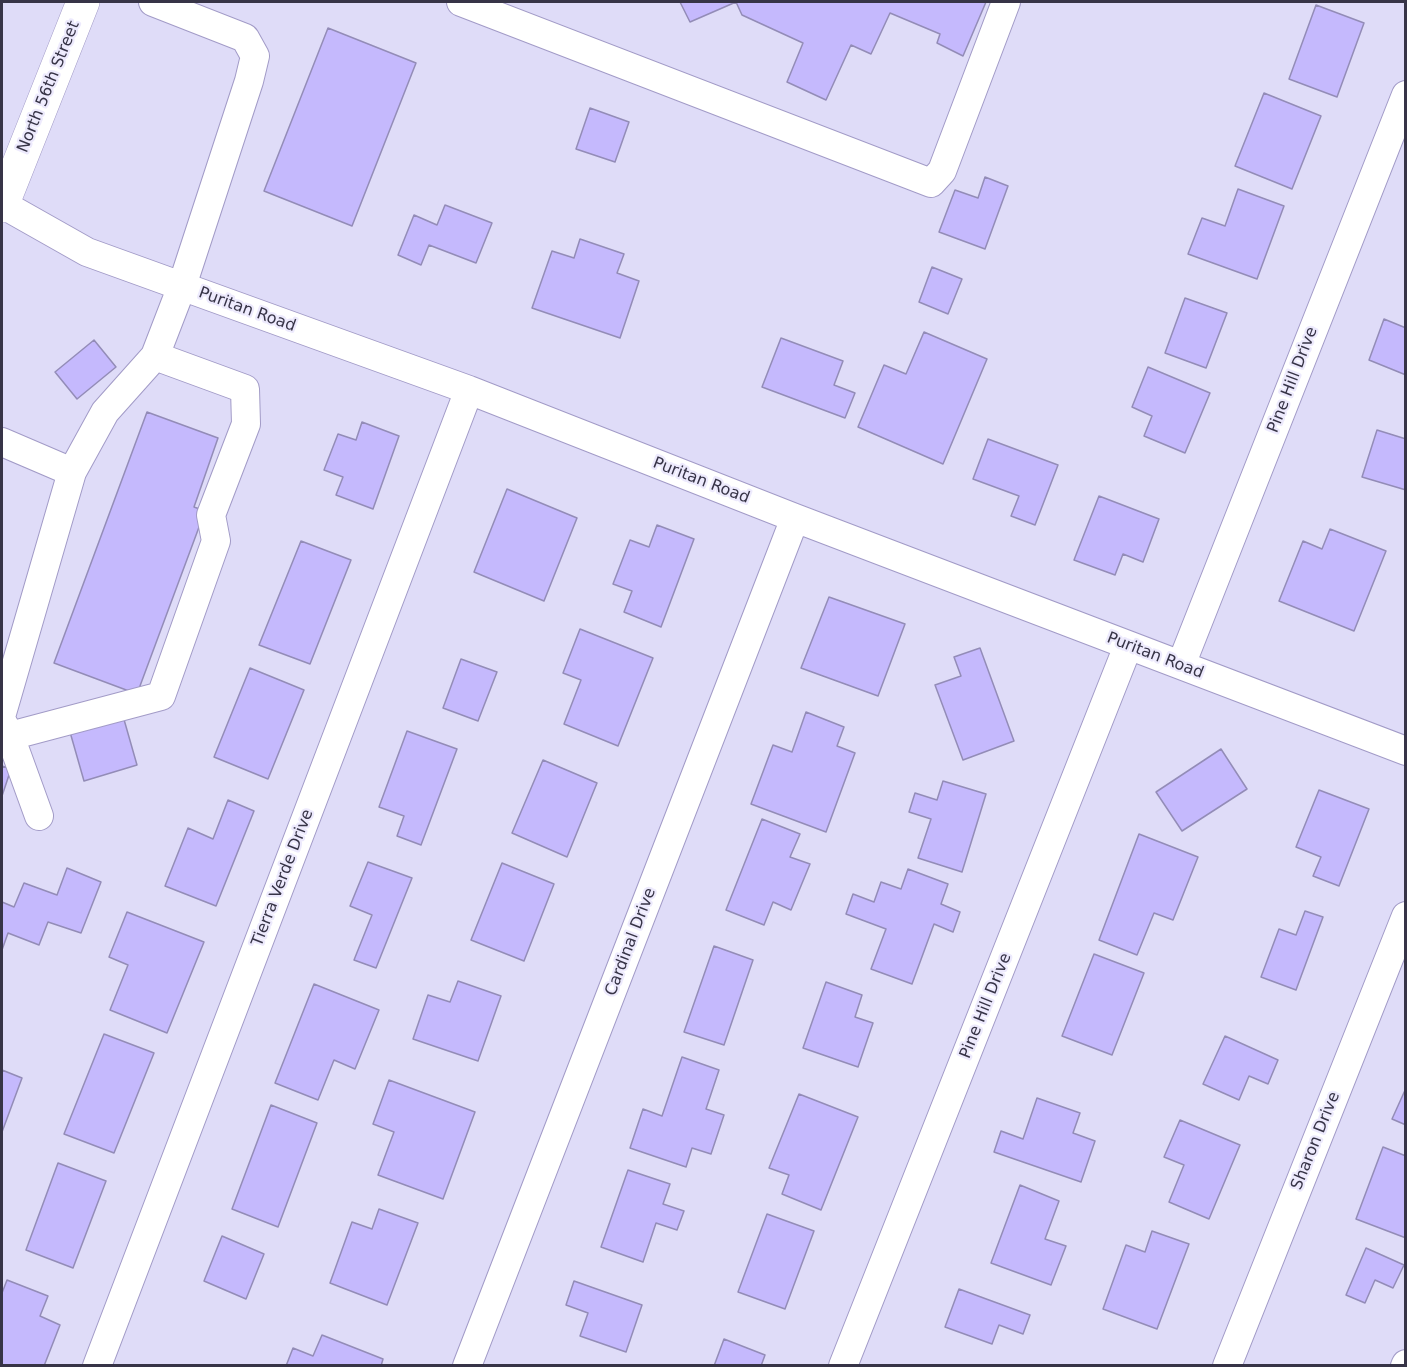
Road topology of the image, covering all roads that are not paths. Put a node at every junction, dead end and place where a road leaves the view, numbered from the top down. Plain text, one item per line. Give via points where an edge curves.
1 (83, 2) edge
2 (153, 2) edge
3 (461, 2) edge
4 (1006, 2) edge
5 (1406, 94) edge
6 (2, 205) edge
7 (182, 286) junction
8 (155, 356) junction
9 (470, 390) junction
10 (2, 442) edge
11 (72, 472) junction
12 (795, 518) junction
13 (1128, 646) junction
14 (1181, 666) junction
15 (4, 723) edge
16 (1406, 751) edge
17 (39, 816) dead end
18 (1406, 916) edge
19 (97, 1365) edge
20 (467, 1365) edge
21 (843, 1365) edge
22 (1227, 1365) edge

1 - 6 main road, North 56th Street
2 - 7 street via 245,38 255,56
3 - 4 street via 931,183 942,171
5 - 14 street, Pine Hill Drive
6 - 7 street, Puritan Road via 87,252
7 - 8 street
7 - 9 street, Puritan Road
8 - 11 street via 105,412
8 - 15 street via 245,389 246,424 211,515 216,542 161,696
9 - 12 street, Puritan Road
9 - 19 street, Tierra Verde Drive
10 - 11 street
11 - 15 street
12 - 13 street, Puritan Road
12 - 20 street, Cardinal Drive
13 - 14 street, Puritan Road
13 - 21 street, Pine Hill Drive
14 - 16 street, Puritan Road
15 - 17 street
18 - 22 street, Sharon Drive

